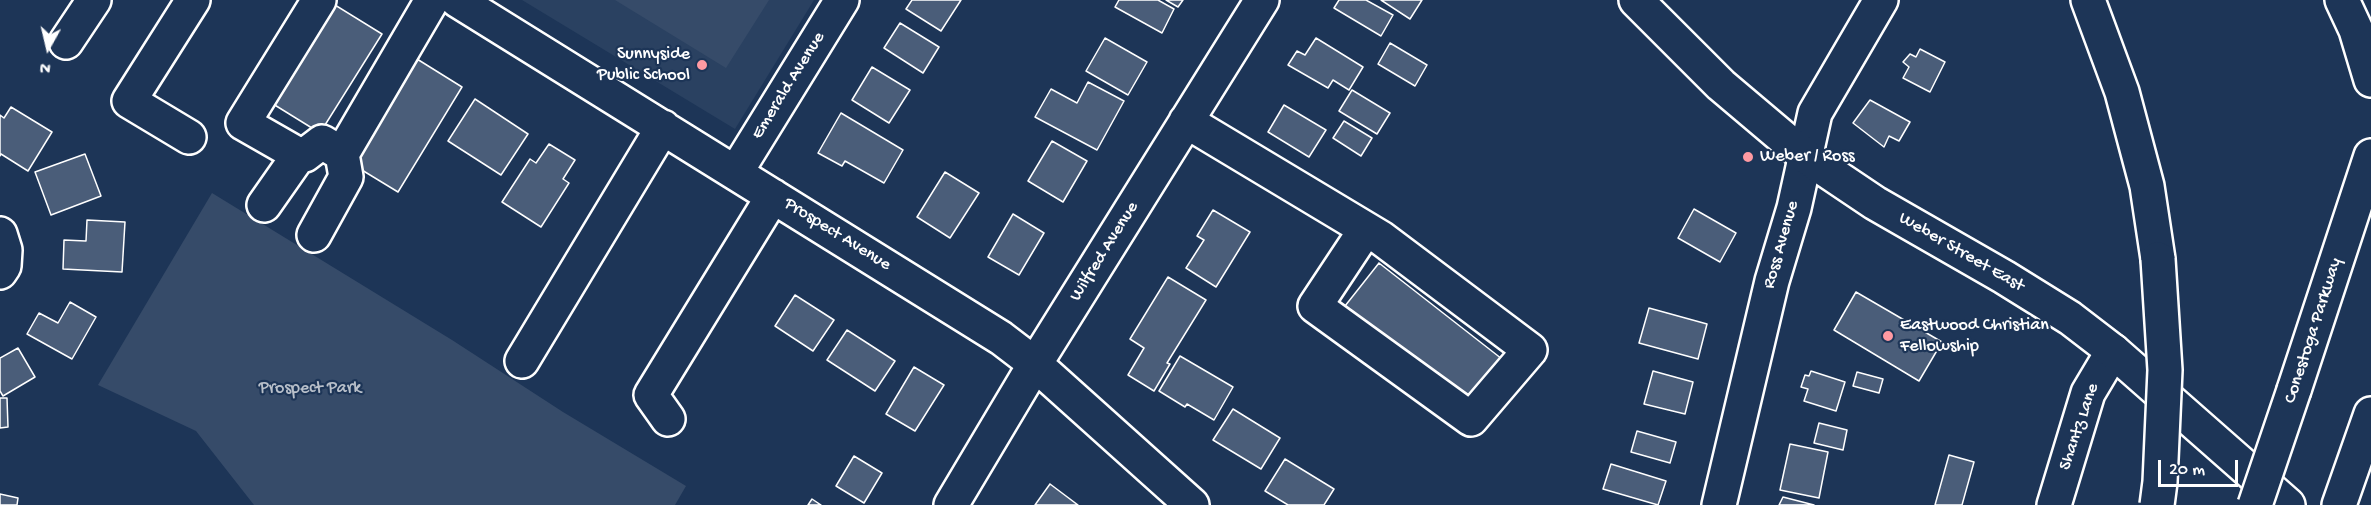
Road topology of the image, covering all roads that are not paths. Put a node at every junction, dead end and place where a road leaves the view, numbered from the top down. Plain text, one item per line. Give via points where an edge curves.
1 (94, 0) edge
2 (193, 0) edge
3 (319, 0) edge
4 (408, 0) edge
5 (432, 0) edge
6 (457, 0) edge
7 (842, 0) edge
8 (1262, 0) edge
9 (1636, 0) edge
10 (1881, 0) edge
11 (2088, 0) edge
12 (2342, 0) edge
13 (66, 42) dead end
14 (2371, 80) edge
15 (1186, 121) junction
16 (663, 127) junction
17 (189, 137) dead end
18 (321, 150) junction
19 (1806, 156) junction
20 (2371, 156) edge
21 (736, 172) junction
22 (773, 196) junction
23 (264, 205) dead end
24 (1366, 229) junction
25 (0, 234) edge
26 (314, 235) dead end
27 (0, 272) edge
28 (2113, 351) junction
29 (522, 361) dead end
30 (1035, 364) junction
31 (2371, 414) edge
32 (668, 419) dead end
33 (951, 505) edge
34 (1192, 505) edge
35 (1719, 505) edge
36 (2054, 505) edge
37 (2157, 505) edge
38 (2255, 505) edge
39 (2288, 505) edge
40 (2338, 505) edge

1 - 13 main road
2 - 17 main road via 129,101
3 - 18 main road via 243,123
4 - 18 main road
5 - 18 main road
6 - 16 main road, Prospect Avenue
7 - 21 main road, Emerald Avenue
8 - 15 main road, Wilfred Avenue
9 - 19 main road, Weber Street East via 1721,85
10 - 19 main road, Ross Avenue via 1815,113
11 - 37 main road, bridge via 2122,92 2146,186 2158,260 2165,370
12 - 14 main road
15 - 24 main road
15 - 30 main road, Wilfred Avenue
16 - 21 main road, Prospect Avenue
16 - 29 main road
18 - 23 main road
18 - 26 main road via 346,177
19 - 28 main road, Weber Street East via 1875,203 2070,318
19 - 35 main road, Ross Avenue
20 - 38 main road, Conestoga Parkway, bridge
21 - 22 main road, Prospect Avenue
22 - 30 main road, Prospect Avenue via 1001,338
22 - 32 main road via 651,395
24 - 24 main road via 1530,350 1471,419 1315,306
25 - 27 main road via 5,250
28 - 36 main road, Shantz Lane via 2088,393
28 - 39 main road, Weber Street East
30 - 33 main road, Wilfred Avenue
30 - 34 main road, Prospect Avenue
31 - 40 main road

